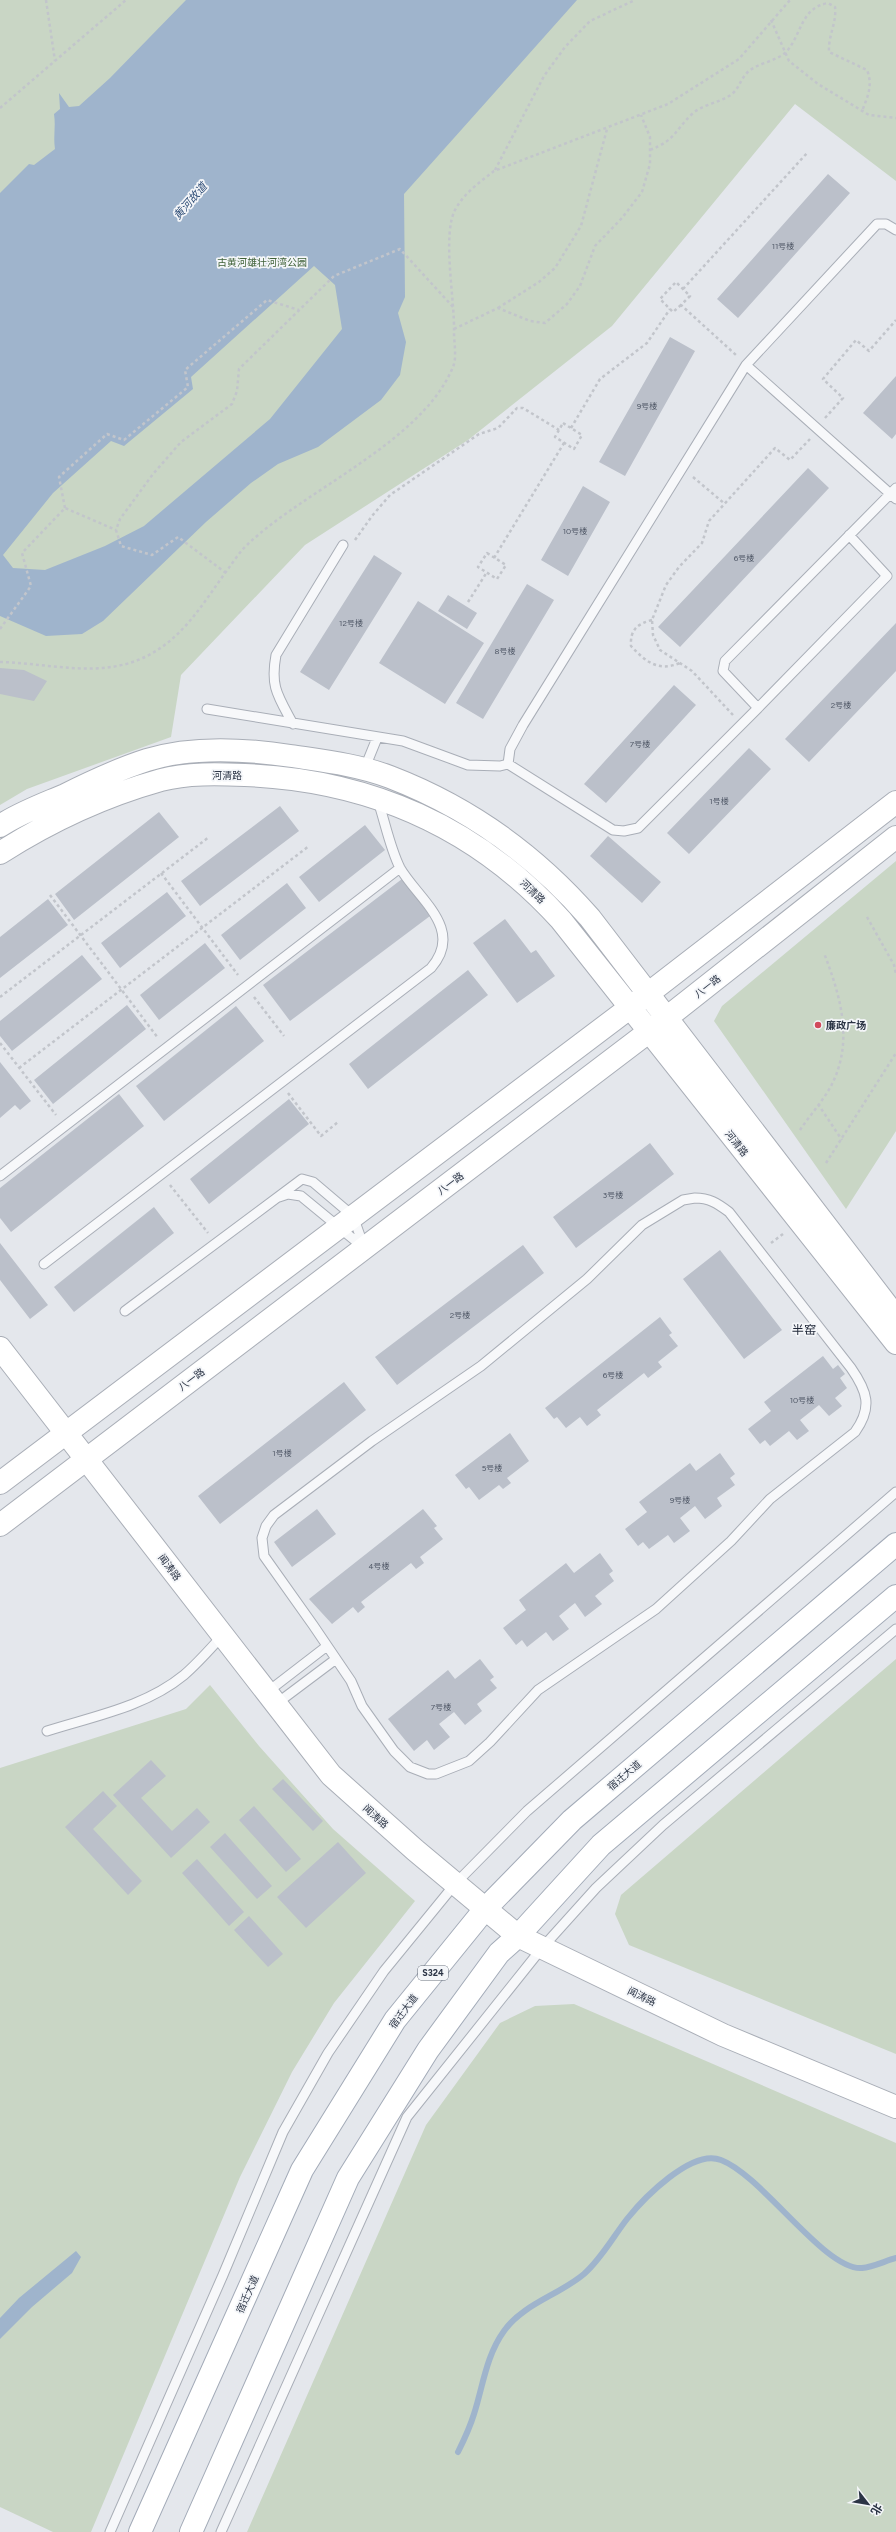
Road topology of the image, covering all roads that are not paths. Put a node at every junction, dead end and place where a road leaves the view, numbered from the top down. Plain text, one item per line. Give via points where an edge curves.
1 (896, 230) edge
2 (746, 365) junction
3 (894, 494) edge
4 (849, 535) junction
5 (343, 545) road end
6 (758, 708) junction
7 (206, 709) dead end
8 (293, 724) junction
9 (377, 738) junction
10 (508, 764) junction
11 (364, 770) junction
12 (377, 798) junction
13 (896, 802) edge
14 (0, 826) edge
15 (896, 837) edge
16 (0, 852) edge
17 (400, 868) junction
18 (648, 993) junction
19 (630, 1007) junction
20 (667, 1018) junction
21 (650, 1031) junction
22 (0, 1176) edge
23 (274, 1199) junction
24 (345, 1221) junction
25 (364, 1247) junction
26 (44, 1264) dead end
27 (125, 1311) dead end
28 (896, 1317) edge
29 (896, 1343) edge
30 (0, 1348) edge
31 (65, 1432) junction
32 (87, 1458) junction
33 (0, 1483) edge
34 (896, 1492) edge
35 (0, 1525) edge
36 (896, 1544) edge
37 (896, 1596) edge
38 (896, 1629) edge
39 (222, 1636) junction
40 (327, 1646) junction
41 (336, 1658) junction
42 (271, 1698) junction
43 (47, 1731) dead end
44 (455, 1884) junction
45 (485, 1909) junction
46 (518, 1936) junction
47 (542, 1948) junction
48 (896, 2107) edge
49 (110, 2532) edge
50 (140, 2532) edge
51 (191, 2532) edge
52 (221, 2532) edge

1 - 2 lane via 886,224 877,224
2 - 3 lane
2 - 10 lane via 523,725 510,749
3 - 4 lane
4 - 6 lane via 725,661 724,671
4 - 6 lane via 887,576
5 - 8 lane via 276,655 272,676 276,693
6 - 10 lane via 638,828 612,830
7 - 8 lane
8 - 9 lane
9 - 10 lane via 403,741 468,765
9 - 11 lane
11 - 14 main road, 河清路 via 262,751 195,752 148,760 76,789
11 - 18 main road, 河清路 via 390,777 425,792 466,814 521,850 566,892 616,949
12 - 16 main road, 河清路 via 347,788 266,776 216,774 162,779 78,810
12 - 17 lane
12 - 19 main road, 河清路 via 410,810 467,839 520,878 561,920
13 - 18 main road
15 - 20 main road, 八一路
17 - 22 lane
17 - 26 lane via 438,916 442,945 439,958 431,968
18 - 19 main road
18 - 20 main road, 河清路
19 - 21 main road, 河清路
19 - 24 main road
20 - 21 main road, 八一路
20 - 28 main road, 河清路
21 - 25 main road, 八一路
21 - 29 main road, 河清路
23 - 24 lane via 288,1194 300,1196
23 - 24 lane via 296,1181 307,1179
23 - 27 lane
24 - 25 lane
24 - 25 lane
24 - 31 main road
25 - 32 main road, 八一路
30 - 31 main road, 闻涛路
31 - 32 main road, 闻涛路
31 - 33 main road
32 - 35 main road, 八一路
32 - 39 main road, 闻涛路
34 - 44 lane via 527,1811
36 - 45 main road, 宿迁大道 / S324 via 572,1820
37 - 46 main road via 601,1845
38 - 47 lane via 663,1825 596,1888
39 - 42 main road, 闻涛路
39 - 43 lane via 184,1675 159,1692 139,1702
40 - 41 lane
40 - 41 lane via 264,1556 262,1538 266,1526 274,1515 372,1441 481,1366 587,1279 642,1225 683,1200 705,1198 716,1202 728,1212 861,1381 866,1394 866,1406 863,1421 855,1432 770,1499 732,1542 656,1609 538,1690 470,1761 436,1774 419,1772 406,1764 362,1706
40 - 42 lane
41 - 42 lane
42 - 44 main road, 闻涛路 via 331,1775
44 - 45 main road, 闻涛路
44 - 49 lane via 375,1984 328,2052 283,2132
45 - 46 main road, 闻涛路
45 - 50 main road, 宿迁大道 / S324 via 395,2020 302,2170
46 - 47 main road, 闻涛路
46 - 51 main road via 499,1953 428,2050 348,2178
47 - 48 main road, 闻涛路 via 723,2035
47 - 52 lane via 407,2117

